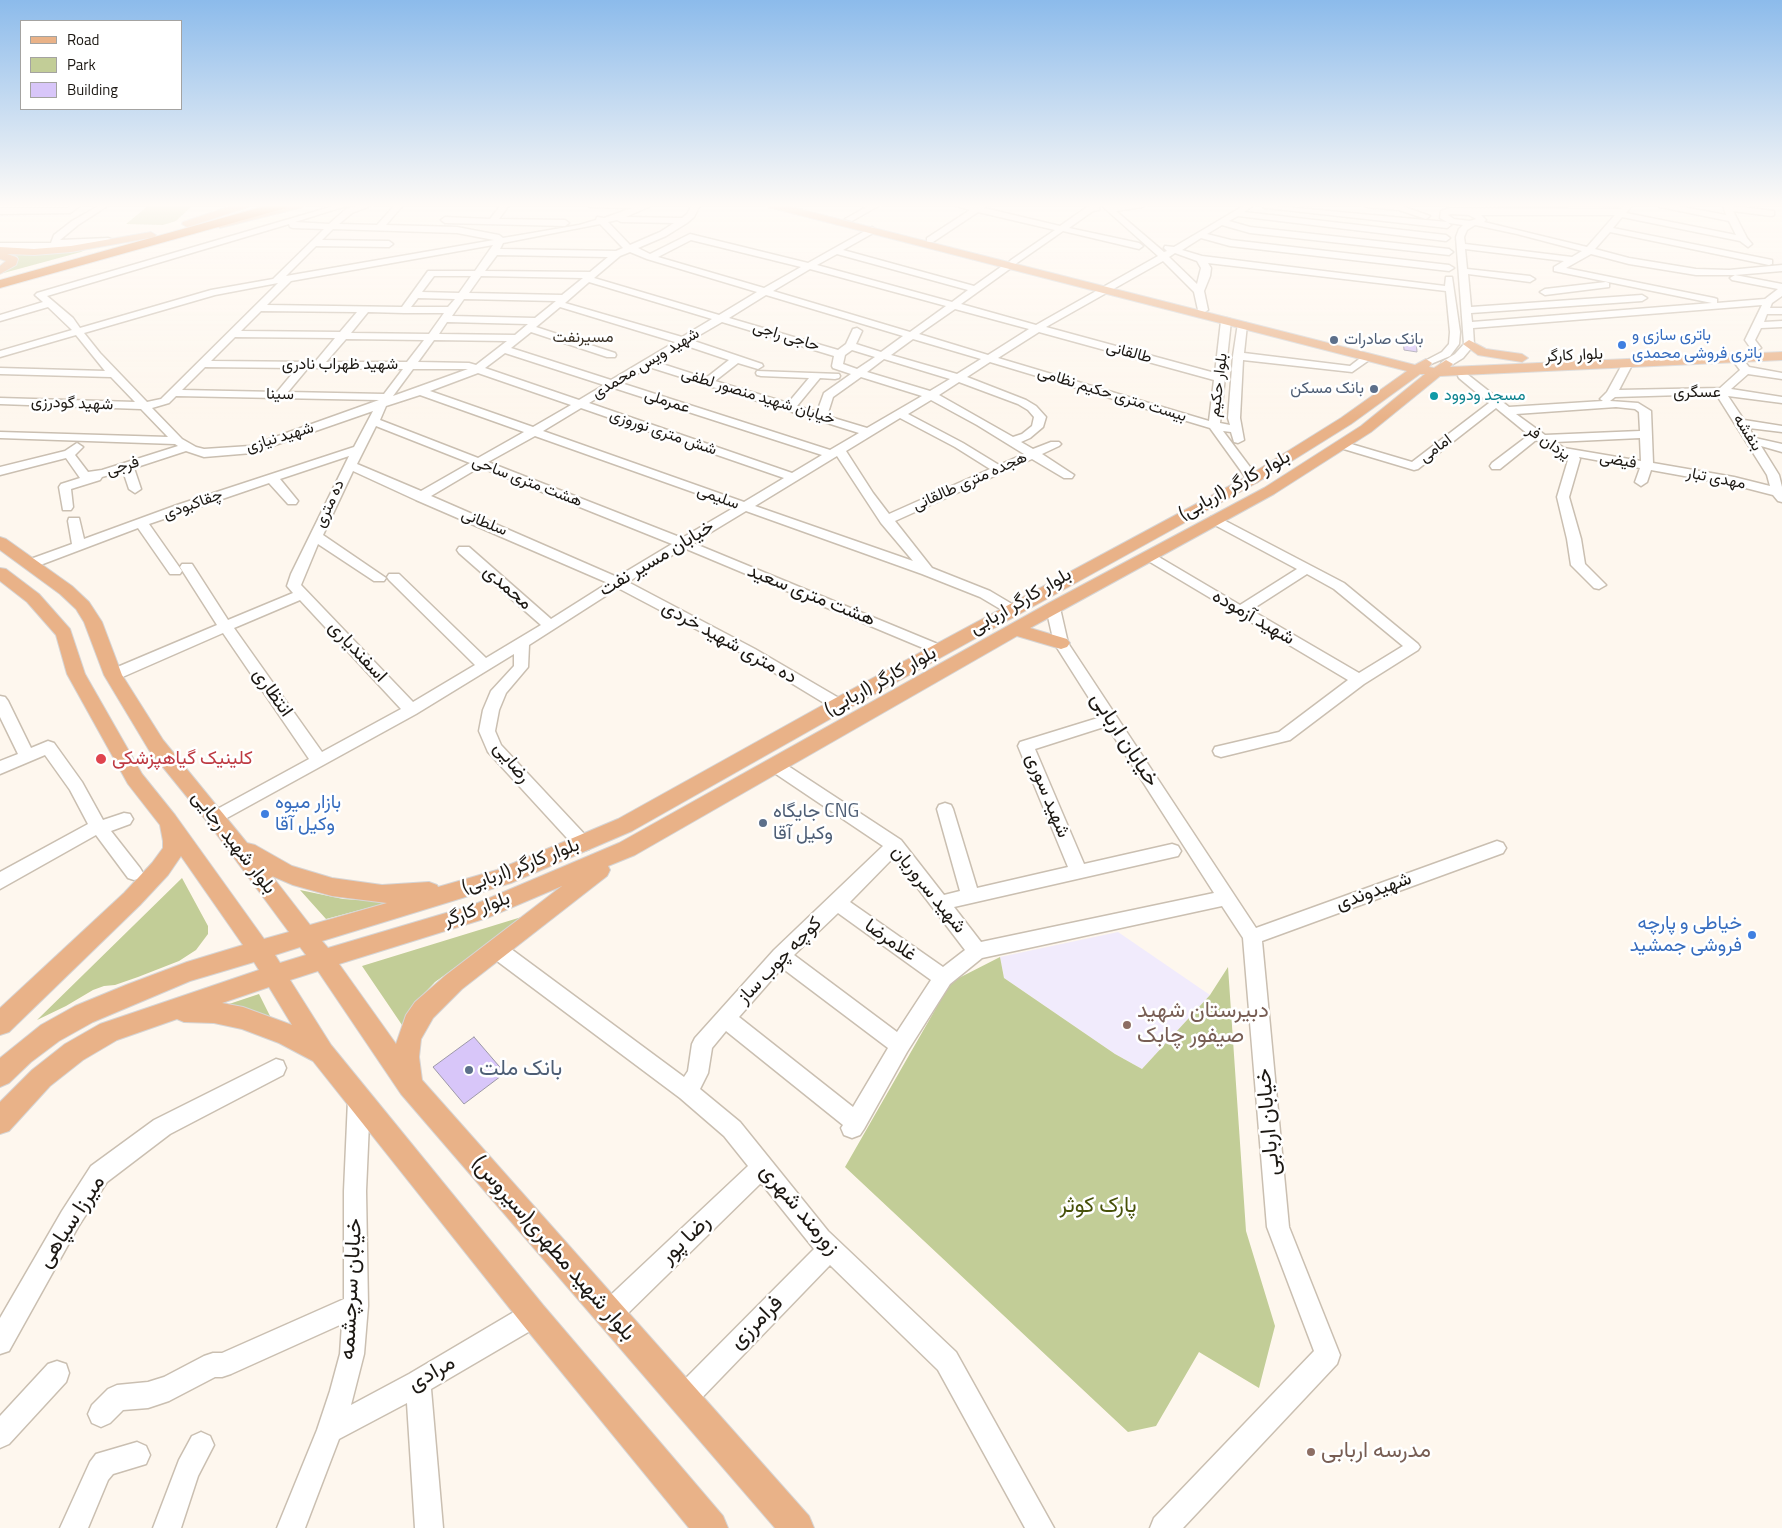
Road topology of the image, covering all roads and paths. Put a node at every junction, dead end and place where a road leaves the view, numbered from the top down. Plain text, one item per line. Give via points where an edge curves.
1 (30, 276) edge
2 (105, 276) edge
3 (281, 276) edge
4 (298, 276) edge
5 (428, 276) edge
6 (476, 276) edge
7 (564, 276) edge
8 (713, 276) edge
9 (791, 276) edge
10 (847, 276) edge
11 (929, 276) edge
12 (994, 276) edge
13 (1056, 276) edge
14 (1123, 276) edge
15 (1183, 276) edge
16 (1205, 276) edge
17 (1355, 276) edge
18 (1449, 276) edge
19 (1464, 276) edge
20 (1508, 276) edge
21 (1593, 276) edge
22 (1734, 276) edge
23 (590, 277) junction
24 (289, 278) junction
25 (1530, 279) dead end
26 (277, 280) junction
27 (0, 284) edge
28 (1606, 285) dead end
29 (1465, 286) junction
30 (1450, 287) junction
31 (1782, 287) edge
32 (976, 289) junction
33 (1102, 289) junction
34 (1782, 291) edge
35 (764, 292) junction
36 (1199, 292) junction
37 (1545, 292) dead end
38 (414, 295) junction
39 (461, 296) junction
40 (1642, 298) dead end
41 (562, 301) junction
42 (50, 304) junction
43 (954, 305) junction
44 (1734, 305) junction
45 (1766, 307) junction
46 (259, 308) junction
47 (366, 309) junction
48 (404, 310) junction
49 (450, 310) junction
50 (1203, 310) junction
51 (1466, 310) junction
52 (1782, 311) edge
53 (0, 318) edge
54 (721, 318) junction
55 (444, 319) junction
56 (1226, 321) junction
57 (1782, 324) edge
58 (534, 325) junction
59 (1242, 325) junction
60 (1469, 325) junction
61 (1757, 325) junction
62 (1038, 328) junction
63 (77, 331) junction
64 (857, 331) dead end
65 (233, 334) junction
66 (913, 335) junction
67 (342, 336) junction
68 (431, 336) junction
69 (518, 338) junction
70 (683, 341) junction
71 (1469, 344) junction
72 (850, 346) junction
73 (1782, 347) edge
74 (1756, 348) junction
75 (504, 349) junction
76 (0, 354) edge
77 (840, 354) junction
78 (611, 355) dead end
79 (883, 355) junction
80 (1238, 356) junction
81 (1782, 356) edge
82 (989, 358) junction
83 (1368, 358) junction
84 (1527, 358) junction
85 (1736, 358) junction
86 (736, 359) junction
87 (1576, 361) junction
88 (648, 363) junction
89 (1628, 363) junction
90 (203, 364) junction
91 (306, 364) junction
92 (318, 364) junction
93 (410, 365) junction
94 (478, 369) junction
95 (1484, 369) junction
96 (1431, 370) junction
97 (1746, 370) junction
98 (0, 371) edge
99 (858, 373) junction
100 (114, 374) junction
101 (817, 375) junction
102 (834, 376) dead end
103 (1463, 376) junction
104 (1782, 376) edge
105 (956, 377) junction
106 (1220, 378) junction
107 (708, 382) junction
108 (612, 385) junction
109 (420, 391) junction
110 (1723, 392) junction
111 (172, 394) junction
112 (1612, 394) junction
113 (280, 395) junction
114 (931, 395) junction
115 (1410, 395) junction
116 (1782, 400) edge
117 (0, 401) edge
118 (384, 401) junction
119 (580, 404) junction
120 (145, 406) junction
121 (1599, 406) junction
122 (790, 408) junction
123 (1500, 408) junction
124 (898, 413) junction
125 (821, 417) junction
126 (373, 420) junction
127 (1346, 421) junction
128 (1741, 423) junction
129 (1214, 426) junction
130 (1235, 429) junction
131 (1366, 429) junction
132 (1782, 429) edge
133 (534, 432) junction
134 (868, 432) junction
135 (1646, 434) junction
136 (0, 435) edge
137 (1539, 437) junction
138 (86, 438) junction
139 (1753, 441) junction
140 (1013, 442) junction
141 (182, 444) junction
142 (1054, 444) dead end
143 (1341, 445) junction
144 (1782, 448) edge
145 (358, 449) junction
146 (1559, 450) junction
147 (835, 452) junction
148 (69, 454) junction
149 (1034, 454) junction
150 (478, 464) junction
151 (350, 465) junction
152 (127, 466) junction
153 (1496, 466) dead end
154 (1647, 466) junction
155 (998, 469) junction
156 (0, 471) edge
157 (97, 474) junction
158 (1249, 474) junction
159 (1068, 475) dead end
160 (793, 477) junction
161 (1777, 477) edge
162 (272, 478) junction
163 (1641, 482) dead end
164 (135, 489) dead end
165 (1779, 495) edge
166 (420, 497) junction
167 (292, 501) dead end
168 (67, 507) dead end
169 (743, 507) junction
170 (886, 520) junction
171 (1216, 520) junction
172 (74, 521) dead end
173 (142, 524) junction
174 (315, 536) junction
175 (0, 542) edge
176 (682, 543) junction
177 (79, 546) junction
178 (464, 550) dead end
179 (1147, 556) junction
180 (30, 564) junction
181 (181, 568) joint
182 (1307, 568) junction
183 (926, 571) junction
184 (0, 572) edge
185 (394, 577) dead end
186 (379, 578) dead end
187 (618, 582) junction
188 (1599, 585) dead end
189 (297, 596) junction
190 (1053, 608) junction
191 (1012, 610) junction
192 (1240, 611) junction
193 (95, 626) junction
194 (225, 626) junction
195 (550, 626) junction
196 (1015, 630) junction
197 (65, 638) junction
198 (522, 643) junction
199 (1061, 643) junction
200 (940, 650) junction
201 (484, 666) junction
202 (113, 675) junction
203 (1359, 680) junction
204 (0, 700) edge
205 (839, 705) junction
206 (411, 710) junction
207 (1110, 720) junction
208 (1221, 750) dead end
209 (27, 756) junction
210 (319, 761) junction
211 (776, 766) junction
212 (0, 768) edge
213 (945, 808) dead end
214 (216, 818) junction
215 (124, 819) dead end
216 (168, 821) junction
217 (98, 826) junction
218 (236, 844) junction
219 (583, 844) junction
220 (895, 845) junction
221 (1497, 848) dead end
222 (627, 849) junction
223 (1172, 851) dead end
224 (1078, 871) junction
225 (134, 873) dead end
226 (502, 877) junction
227 (0, 882) edge
228 (471, 887) junction
229 (970, 896) junction
230 (1226, 898) junction
231 (940, 903) junction
232 (838, 904) junction
233 (479, 912) junction
234 (305, 937) junction
235 (1252, 937) junction
236 (496, 949) junction
237 (259, 950) junction
238 (977, 951) junction
239 (780, 956) junction
240 (323, 960) junction
241 (273, 976) junction
242 (943, 978) junction
243 (9, 1007) edge
244 (167, 1012) junction
245 (725, 1018) junction
246 (0, 1024) edge
247 (900, 1046) junction
248 (322, 1053) junction
249 (276, 1068) dead end
250 (0, 1075) edge
251 (410, 1086) junction
252 (687, 1091) junction
253 (359, 1100) junction
254 (0, 1122) edge
255 (854, 1125) joint
256 (762, 1167) junction
257 (830, 1249) junction
258 (356, 1306) junction
259 (609, 1314) junction
260 (533, 1315) junction
261 (0, 1342) edge
262 (57, 1373) dead end
263 (418, 1383) junction
264 (684, 1398) junction
265 (101, 1414) dead end
266 (330, 1430) junction
267 (0, 1435) edge
268 (201, 1445) dead end
269 (137, 1455) dead end
270 (74, 1528) edge
271 (167, 1528) edge
272 (291, 1528) edge
273 (429, 1528) edge
274 (711, 1528) edge
275 (795, 1528) edge
276 (1040, 1528) edge
277 (1164, 1528) edge

1 - 27 highway
2 - 42 street via 40,296
3 - 26 street
4 - 24 street
5 - 38 street
6 - 39 street
7 - 23 street, حاجی راجی
8 - 35 street, بیست متری حکیم نظامی
9 - 35 street, شهید ویس محمدی
10 - 43 street, طالقانی
11 - 32 street
12 - 32 street
13 - 33 main road
14 - 33 street, خیابان مسیر نفت
15 - 36 street
16 - 36 street
17 - 30 street
18 - 30 street
19 - 29 street
20 - 25 street
21 - 44 street
22 - 31 street
23 - 41 street, شهید نیازی
23 - 54 street, حاجی راجی
24 - 26 street
24 - 46 street
26 - 63 street via 214,292
28 - 37 street
29 - 30 street
29 - 51 street
30 - 96 street via 1454,344
32 - 43 street
33 - 50 main road
33 - 56 main road
33 - 62 street, خیابان مسیر نفت
34 - 45 street
35 - 54 street, شهید ویس محمدی
35 - 66 street, بیست متری حکیم نظامی
36 - 50 street
38 - 39 street
38 - 48 street
39 - 41 street
39 - 49 street
40 - 51 street
41 - 58 street, شهید نیازی
41 - 70 street
42 - 53 street
42 - 63 street
43 - 62 street, طالقانی
43 - 66 street
44 - 45 street
44 - 60 street
45 - 52 street
45 - 61 street
46 - 47 street
46 - 65 street
47 - 48 street
47 - 67 street
48 - 49 street
49 - 55 street
50 - 96 main road
51 - 60 street
54 - 70 street, شهید ویس محمدی
54 - 77 street, حاجی راجی
55 - 58 street
55 - 68 street
56 - 59 main road
56 - 106 street, بلوار حکیم
57 - 61 street
58 - 69 street, شهید نیازی
58 - 78 street
59 - 80 street, بلوار حکیم
59 - 83 main road
60 - 71 street
61 - 74 street via 1750,340
62 - 82 street, خیابان مسیر نفت
62 - 106 street, طالقانی
63 - 76 street
63 - 100 street
64 - 72 street, حاجی راجی
65 - 67 street
65 - 90 street
66 - 79 street
66 - 82 street, بیست متری حکیم نظامی
67 - 68 street
67 - 92 street
68 - 69 street
68 - 93 street
69 - 75 street, شهید نیازی
70 - 86 street
70 - 88 street, شهید ویس محمدی
71 - 84 main road via 1483,352
71 - 96 street via 1459,356
72 - 77 street, حاجی راجی
72 - 79 street
73 - 74 main road, بلوار کارگر
74 - 87 main road, بلوار کارگر
75 - 94 street, شهید نیازی
75 - 108 street, عمرملی
77 - 99 street via 837,366
79 - 99 street
79 - 105 street
80 - 83 street via 1352,369
80 - 130 street, بلوار حکیم
81 - 85 main road, بلوار کارگر
82 - 105 street, خیابان مسیر نفت
82 - 129 street, بیست متری حکیم نظامی
83 - 96 main road
84 - 87 main road, بلوار کارگر
84 - 96 main road, بلوار کارگر
85 - 89 main road, بلوار کارگر
85 - 97 street
86 - 101 street via 759,370
86 - 107 street
87 - 89 main road, بلوار کارگر
87 - 95 main road, بلوار کارگر
88 - 107 street, خیابان شهید منصور لطفی
88 - 108 street, شهید ویس محمدی
89 - 112 street
90 - 91 street, شهید ظهراب نادری
90 - 111 street
91 - 92 street, شهید ظهراب نادری
91 - 113 street
92 - 93 street, شهید ظهراب نادری
93 - 94 street, شهید ظهراب نادری
93 - 118 street
94 - 109 street, شهید نیازی
94 - 119 street, شش متری نوروزی
95 - 96 main road, بلوار کارگر
95 - 103 main road
96 - 115 main road, بلوار کارگر اربابی
96 - 127 main road, بلوار کارگر (اربابی) via 1403,381
97 - 104 street
97 - 110 street, بنفشه
98 - 100 street
99 - 114 street
99 - 125 street via 828,394
100 - 120 street
101 - 102 street
101 - 122 street
103 - 115 main road
103 - 123 street, یزدان فر
105 - 114 street, خیابان مسیر نفت
105 - 140 street via 1022,402 1040,417 1037,427
106 - 129 street, بلوار حکیم
107 - 122 street, خیابان شهید منصور لطفی
108 - 119 street, شهید ویس محمدی
108 - 147 street, عمرملی
109 - 118 street, شهید نیازی
109 - 133 street, سلیمی
110 - 112 street, عسگری
110 - 116 street, عسگری
110 - 128 street, بنفشه via 1721,394
111 - 113 street, سینا
111 - 120 street via 165,401
112 - 121 street
113 - 118 street, سینا
114 - 124 street, خیابان مسیر نفت
114 - 140 street
115 - 131 main road, بلوار کارگر اربابی
117 - 120 street, شهید گودرزی
118 - 126 street, ده متری
118 - 141 street, شهید نیازی via 252,449 204,453
119 - 133 street, شهید ویس محمدی
119 - 160 street, شش متری نوروزی
120 - 141 street
121 - 123 street
121 - 135 street via 1638,406 1646,411
122 - 125 street, خیابان شهید منصور لطفی
123 - 137 street, یزدان فر
123 - 143 street, امامی via 1414,466
124 - 134 street, خیابان مسیر نفت
124 - 155 street
125 - 134 street, خیابان شهید منصور لطفی
126 - 145 street, ده متری
126 - 150 street, هشت متری ساحی
127 - 131 main road
127 - 158 main road, بلوار کارگر (اربابی)
128 - 132 street
128 - 139 street, بنفشه
129 - 130 street, بیست متری حکیم نظامی
129 - 158 street, بلوار حکیم
130 - 158 street, بلوار حکیم
131 - 143 main road, بلوار کارگر اربابی
133 - 150 street, شهید ویس محمدی
133 - 169 street, سلیمی
134 - 147 street, خیابان مسیر نفت
135 - 137 street
135 - 154 street
136 - 138 street
137 - 146 street, یزدان فر
137 - 153 street
138 - 141 street, شهید نیازی
138 - 148 street
139 - 144 street
139 - 161 street, بنفشه
140 - 149 street
141 - 152 street, فرجی
142 - 149 street, هجده متری طالقانی
143 - 171 main road, بلوار کارگر اربابی
145 - 151 street, ده متری
145 - 162 street, چقاکبودی
146 - 154 street, فیضی
146 - 188 street, یزدان فر via 1574,460 1563,497 1578,565
147 - 160 street, خیابان مسیر نفت
147 - 170 street
148 - 156 street
148 - 157 street, فرجی via 85,476
149 - 155 street, هجده متری طالقانی
149 - 159 street
150 - 166 street, شهید ویس محمدی
150 - 176 street, هشت متری ساحی
151 - 166 street, سلطانی
151 - 174 street, ده متری
152 - 157 street, فرجی
152 - 164 street
154 - 163 street
154 - 165 street, مهدی تبار via 1734,481
155 - 170 street, هجده متری طالقانی
157 - 168 street via 94,479 65,487
158 - 191 main road, بلوار کارگر (اربابی)
160 - 169 street, خیابان مسیر نفت
161 - 165 street, بنفشه
162 - 167 street
162 - 173 street, چقاکبودی
166 - 187 street, سلطانی
169 - 176 street, خیابان مسیر نفت
169 - 183 street, سلیمی
170 - 183 street
171 - 179 main road, بلوار کارگر اربابی
171 - 182 street
172 - 177 street
173 - 177 street, چقاکبودی
173 - 181 street
174 - 186 street
174 - 189 street, ده متری via 294,586
175 - 180 main road, بلوار شهید رجایی
176 - 187 street, خیابان مسیر نفت
176 - 200 street, هشت متری سعید
177 - 180 street, چقاکبودی
178 - 195 street, محمدی
179 - 190 main road, بلوار کارگر اربابی
179 - 192 street, شهید آزموده
180 - 193 main road, بلوار شهید رجایی via 76,598
181 - 194 street
182 - 192 street
182 - 203 street via 1339,586 1412,647
183 - 191 street, سلیمی via 985,594
184 - 197 main road, بلوار شهید رجایی via 33,598
185 - 201 street
187 - 195 street, خیابان مسیر نفت
187 - 205 street, ده متری شهید خردی via 750,652
189 - 194 street
189 - 206 street, اسفندیاری
190 - 196 main road, بلوار کارگر اربابی
190 - 199 street, خیابان اربابی
191 - 200 main road, بلوار کارگر (اربابی)
192 - 203 street, شهید آزموده
193 - 197 main road
193 - 202 main road, بلوار شهید رجایی
194 - 202 street
194 - 210 street, انتظاری
195 - 198 street, خیابان مسیر نفت
196 - 199 main road
196 - 211 main road, بلوار کارگر اربابی
197 - 216 main road, بلوار شهید رجایی via 76,674 131,771
198 - 201 street, خیابان مسیر نفت
198 - 219 street, رضایی via 520,667 499,691 491,710 488,731 494,748
199 - 207 street, خیابان اربابی
200 - 205 main road, بلوار کارگر (اربابی)
201 - 206 street, خیابان مسیر نفت
202 - 214 main road, بلوار شهید رجایی via 156,745
203 - 208 street via 1284,736
204 - 209 street
205 - 219 main road, بلوار کارگر (اربابی) via 711,778
206 - 210 street, خیابان مسیر نفت
207 - 224 street, شهید سوری via 1026,746
207 - 230 street, خیابان اربابی
209 - 212 street
209 - 217 street via 48,747 76,786
210 - 214 street, خیابان مسیر نفت
211 - 220 street, شهید سروریان
211 - 222 main road, بلوار کارگر اربابی
213 - 229 street
214 - 218 main road, بلوار شهید رجایی
215 - 217 street
216 - 237 main road, بلوار شهید رجایی
216 - 243 main road via 174,849 160,869 132,899
217 - 225 street
217 - 227 street
218 - 226 main road via 301,879 365,892 426,891
218 - 234 main road, بلوار شهید رجایی
219 - 226 main road, بلوار کارگر (اربابی)
220 - 231 street, شهید سروریان
220 - 232 street, کوچه چوب ساز
221 - 235 street, شهیدوندی
222 - 233 main road, بلوار کارگر
222 - 236 main road
223 - 224 street
224 - 229 street
226 - 228 main road, بلوار کارگر (اربابی)
228 - 233 main road via 461,895 458,904 464,910
228 - 234 main road, بلوار کارگر (اربابی)
229 - 231 street
230 - 235 street, خیابان اربابی
230 - 238 street
231 - 238 street, شهید سروریان
232 - 239 street, کوچه چوب ساز
232 - 242 street, غلامرضا
233 - 240 main road, بلوار کارگر
234 - 237 main road, بلوار کارگر (اربابی)
234 - 240 main road, بلوار شهید رجایی
235 - 277 street, خیابان اربابی via 1278,1227 1328,1355
236 - 251 main road via 439,994 415,1023 406,1058
236 - 252 street, زورمند شهری
237 - 241 main road, بلوار شهید رجایی
237 - 250 main road, بلوار کارگر (اربابی) via 161,981 91,1011 50,1033
238 - 242 street
239 - 245 street, کوچه چوب ساز
239 - 247 street
240 - 241 main road, بلوار کارگر
240 - 251 main road, بلوار شهید مطهری(سیروس)
241 - 244 main road, بلوار کارگر
241 - 248 main road
242 - 247 street
243 - 246 main road
244 - 248 main road via 201,1011 236,1016 288,1035
244 - 254 main road, بلوار کارگر via 109,1032 74,1052 41,1078
245 - 252 street, کوچه چوب ساز via 702,1044 698,1073
245 - 255 street
247 - 255 street
248 - 253 main road
249 - 261 street, میرزا سپاهی via 162,1127 99,1174
251 - 259 main road, بلوار شهید مطهری(سیروس)
252 - 256 street, زورمند شهری via 732,1128
253 - 258 street, خیابان سرچشمه via 355,1191
253 - 260 main road
256 - 257 street, زورمند شهری
256 - 259 street, رضا پور
257 - 264 street, فرامرزی
257 - 276 street, زورمند شهری via 947,1362
258 - 265 street via 222,1365 213,1365 169,1388 148,1395 117,1398
258 - 266 street, خیابان سرچشمه via 352,1354
259 - 264 main road, بلوار شهید مطهری(سیروس)
260 - 263 street, مرادی
260 - 274 main road
262 - 267 street
263 - 266 street, مرادی
263 - 273 street
264 - 275 main road, بلوار شهید مطهری(سیروس)
266 - 272 street, خیابان سرچشمه
268 - 271 street
269 - 270 street via 105,1463

